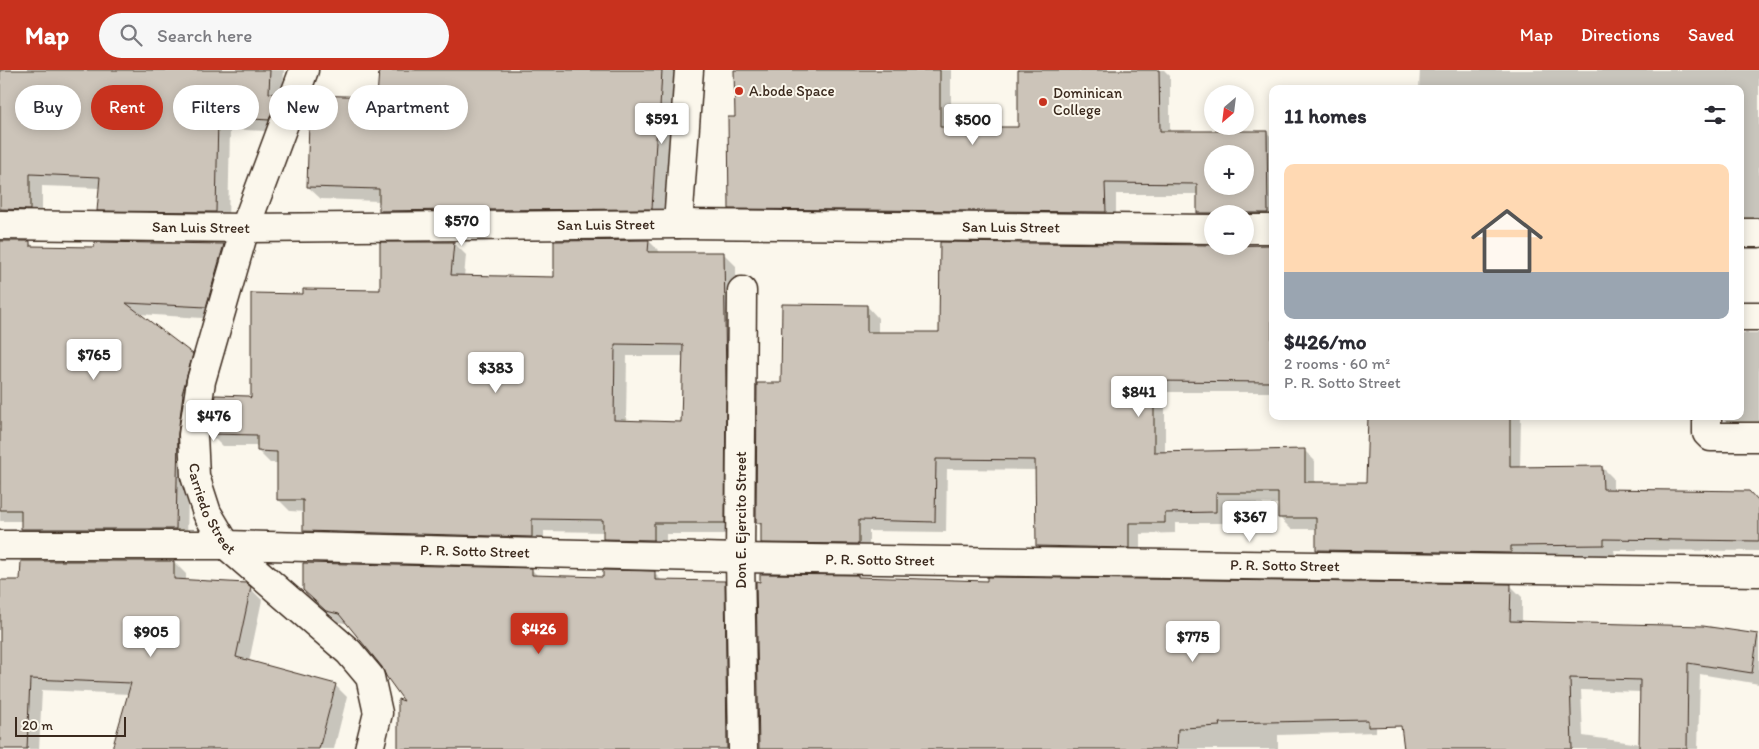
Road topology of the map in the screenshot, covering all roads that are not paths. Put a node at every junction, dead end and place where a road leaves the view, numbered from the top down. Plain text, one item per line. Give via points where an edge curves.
1 (304, 70) edge
2 (689, 70) edge
3 (678, 224) junction
4 (0, 225) edge
5 (245, 228) junction
6 (1204, 229) edge
7 (1254, 229) edge
8 (1269, 229) edge
9 (1744, 233) edge
10 (1759, 233) edge
11 (742, 290) dead end
12 (1744, 316) edge
13 (1759, 316) edge
14 (1707, 420) edge
15 (1759, 437) edge
16 (226, 545) junction
17 (0, 546) edge
18 (740, 558) junction
19 (1759, 572) edge
20 (370, 749) edge
21 (743, 749) edge

1 - 5 street, Carriedo Street
2 - 3 street
3 - 5 street, San Luis Street
3 - 6 street, San Luis Street
4 - 5 street, San Luis Street
5 - 16 street, Carriedo Street via 200,381 193,435 195,476 207,513
7 - 8 street
9 - 10 street
11 - 18 street, Don E. Ejercito Street
12 - 13 street
14 - 15 street via 1707,434 1712,437
16 - 17 street, P. R. Sotto Street
16 - 18 street, P. R. Sotto Street
16 - 20 street, Carriedo Street via 349,652 370,677 378,713
18 - 19 street, P. R. Sotto Street
18 - 21 street, Don E. Ejercito Street

